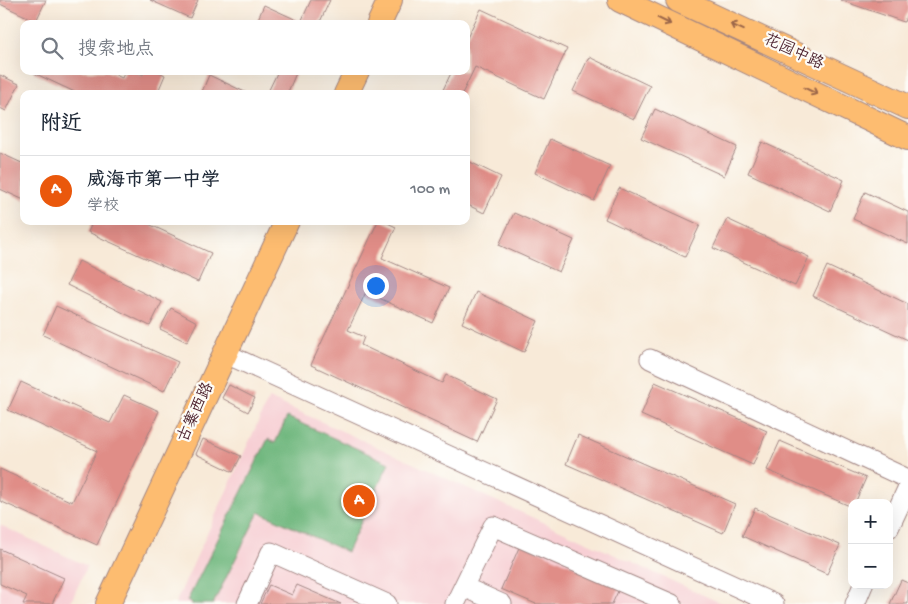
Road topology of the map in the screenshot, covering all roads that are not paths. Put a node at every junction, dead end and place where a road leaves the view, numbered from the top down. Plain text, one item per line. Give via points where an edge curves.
1 (390, 0) edge
2 (620, 0) edge
3 (678, 0) edge
4 (381, 20) edge
5 (355, 75) edge
6 (348, 90) edge
7 (908, 107) edge
8 (908, 138) edge
9 (285, 225) edge
10 (224, 353) junction
11 (650, 359) dead end
12 (908, 479) edge
13 (908, 487) edge
14 (893, 519) edge
15 (464, 586) junction
16 (861, 589) edge
17 (108, 604) edge
18 (247, 604) edge
19 (387, 604) edge
20 (455, 604) edge
21 (502, 604) edge
22 (672, 604) edge
23 (774, 604) edge
24 (855, 604) edge

1 - 4 main road
2 -> 8 main road
7 -> 3 main road, 花园中路
5 - 6 main road
9 - 10 main road, 古寨西路
10 - 17 main road, 古寨西路
10 - 23 street
11 - 12 street
13 - 14 street
15 - 20 street
15 - 21 street
15 - 22 street via 493,526
16 - 24 street
18 - 19 street via 271,552

